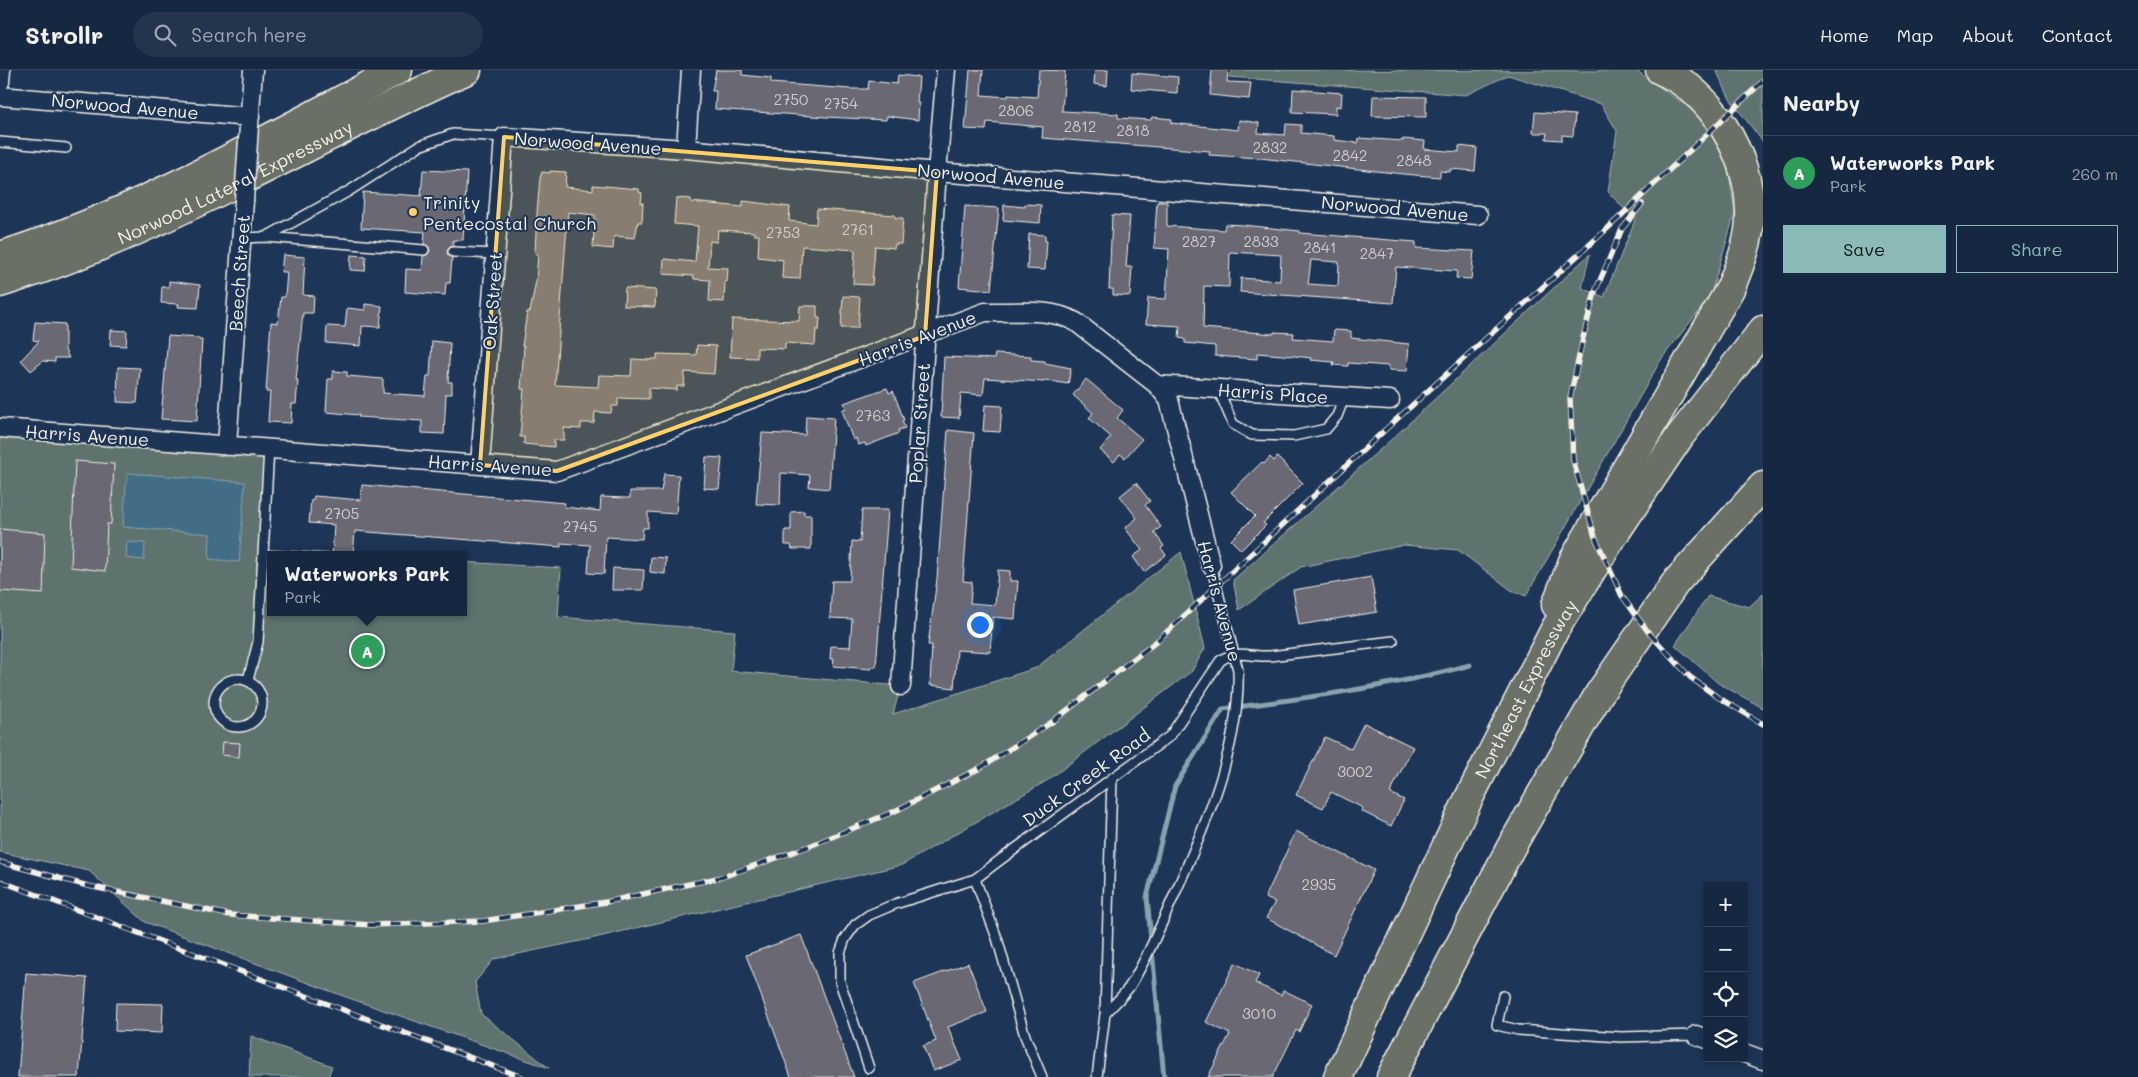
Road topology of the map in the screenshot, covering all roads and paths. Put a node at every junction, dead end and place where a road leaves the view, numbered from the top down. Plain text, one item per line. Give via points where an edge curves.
1 (1, 70) edge
2 (253, 70) edge
3 (398, 70) edge
4 (467, 70) edge
5 (691, 70) edge
6 (946, 70) edge
7 (1660, 70) edge
8 (0, 82) edge
9 (0, 96) edge
10 (249, 121) junction
11 (504, 137) junction
12 (0, 142) edge
13 (66, 148) dead end
14 (686, 149) junction
15 (937, 172) junction
16 (1478, 214) dead end
17 (266, 237) junction
18 (241, 238) junction
19 (424, 250) dead end
20 (453, 252) dead end
21 (496, 254) junction
22 (0, 256) edge
23 (0, 283) edge
24 (1763, 330) edge
25 (925, 336) junction
26 (1157, 385) junction
27 (1218, 389) junction
28 (1344, 398) junction
29 (1390, 400) dead end
30 (0, 428) edge
31 (227, 446) junction
32 (270, 449) junction
33 (480, 465) junction
34 (1763, 486) edge
35 (1210, 565) joint
36 (1393, 641) dead end
37 (1233, 653) junction
38 (248, 680) junction
39 (901, 686) dead end
40 (1526, 686) junction
41 (1112, 778) junction
42 (975, 879) junction
43 (1503, 996) dead end
44 (1105, 1014) junction
45 (1701, 1037) edge
46 (1748, 1054) edge
47 (1763, 1060) edge
48 (869, 1068) dead end
49 (1042, 1077) edge
50 (1097, 1077) edge
51 (1338, 1077) edge
52 (1391, 1077) edge

1 - 8 street
2 - 10 street, Beech Street
3 - 22 highway, Norwood Lateral Expressway via 194,178 52,239
4 - 23 highway, Norwood Lateral Expressway via 160,220 56,266
5 - 14 street
6 - 15 street, Poplar Street
7 - 40 highway via 1682,82 1704,101 1733,143 1748,191 1748,234 1730,289 1572,561
9 - 10 street, Norwood Avenue
10 - 18 street, Beech Street, bridge
11 - 14 street, Norwood Avenue
11 - 17 lane via 454,134 419,146 349,191
11 - 21 street, Oak Street
12 - 13 lane
14 - 15 street, Norwood Avenue
15 - 16 street, Norwood Avenue
15 - 25 street, Poplar Street
17 - 18 lane
17 - 19 lane
18 - 31 street, Beech Street
20 - 21 lane
21 - 33 street, Oak Street
24 - 40 highway, Northeast Expressway via 1680,436 1613,536 1555,629
25 - 26 street, Harris Avenue via 985,312 1054,313 1076,322
25 - 33 street, Harris Avenue via 557,471
25 - 39 street, Poplar Street
26 - 27 street, Harris Place
26 - 35 street, Harris Avenue via 1169,400
27 - 28 street, Harris Place
27 - 28 lane via 1233,424 1252,435 1294,436 1326,430 1337,416
28 - 29 street, Harris Place
30 - 31 street, Harris Avenue
31 - 32 street, Harris Avenue
32 - 33 street, Harris Avenue
32 - 38 lane via 258,642
34 - 52 highway via 1676,582 1599,694 1511,847
35 - 37 lane, Harris Avenue
36 - 37 lane via 1257,657
37 - 41 lane, Duck Creek Road via 1220,661 1170,736
37 - 44 lane, Harris Avenue via 1239,685 1224,770 1194,854 1153,942 1129,987
38 - 38 lane via 225,682 215,695 215,711 225,723 240,727 254,720 262,707 259,691
40 - 51 highway, Northeast Expressway via 1468,800
41 - 42 lane, Duck Creek Road
41 - 44 lane
42 - 48 lane, Duck Creek Road via 870,915 855,925 845,938 840,953 840,982
42 - 49 lane via 997,938 1025,1036
43 - 45 lane via 1497,1024 1518,1030 1621,1037
44 - 50 lane
46 - 47 street

